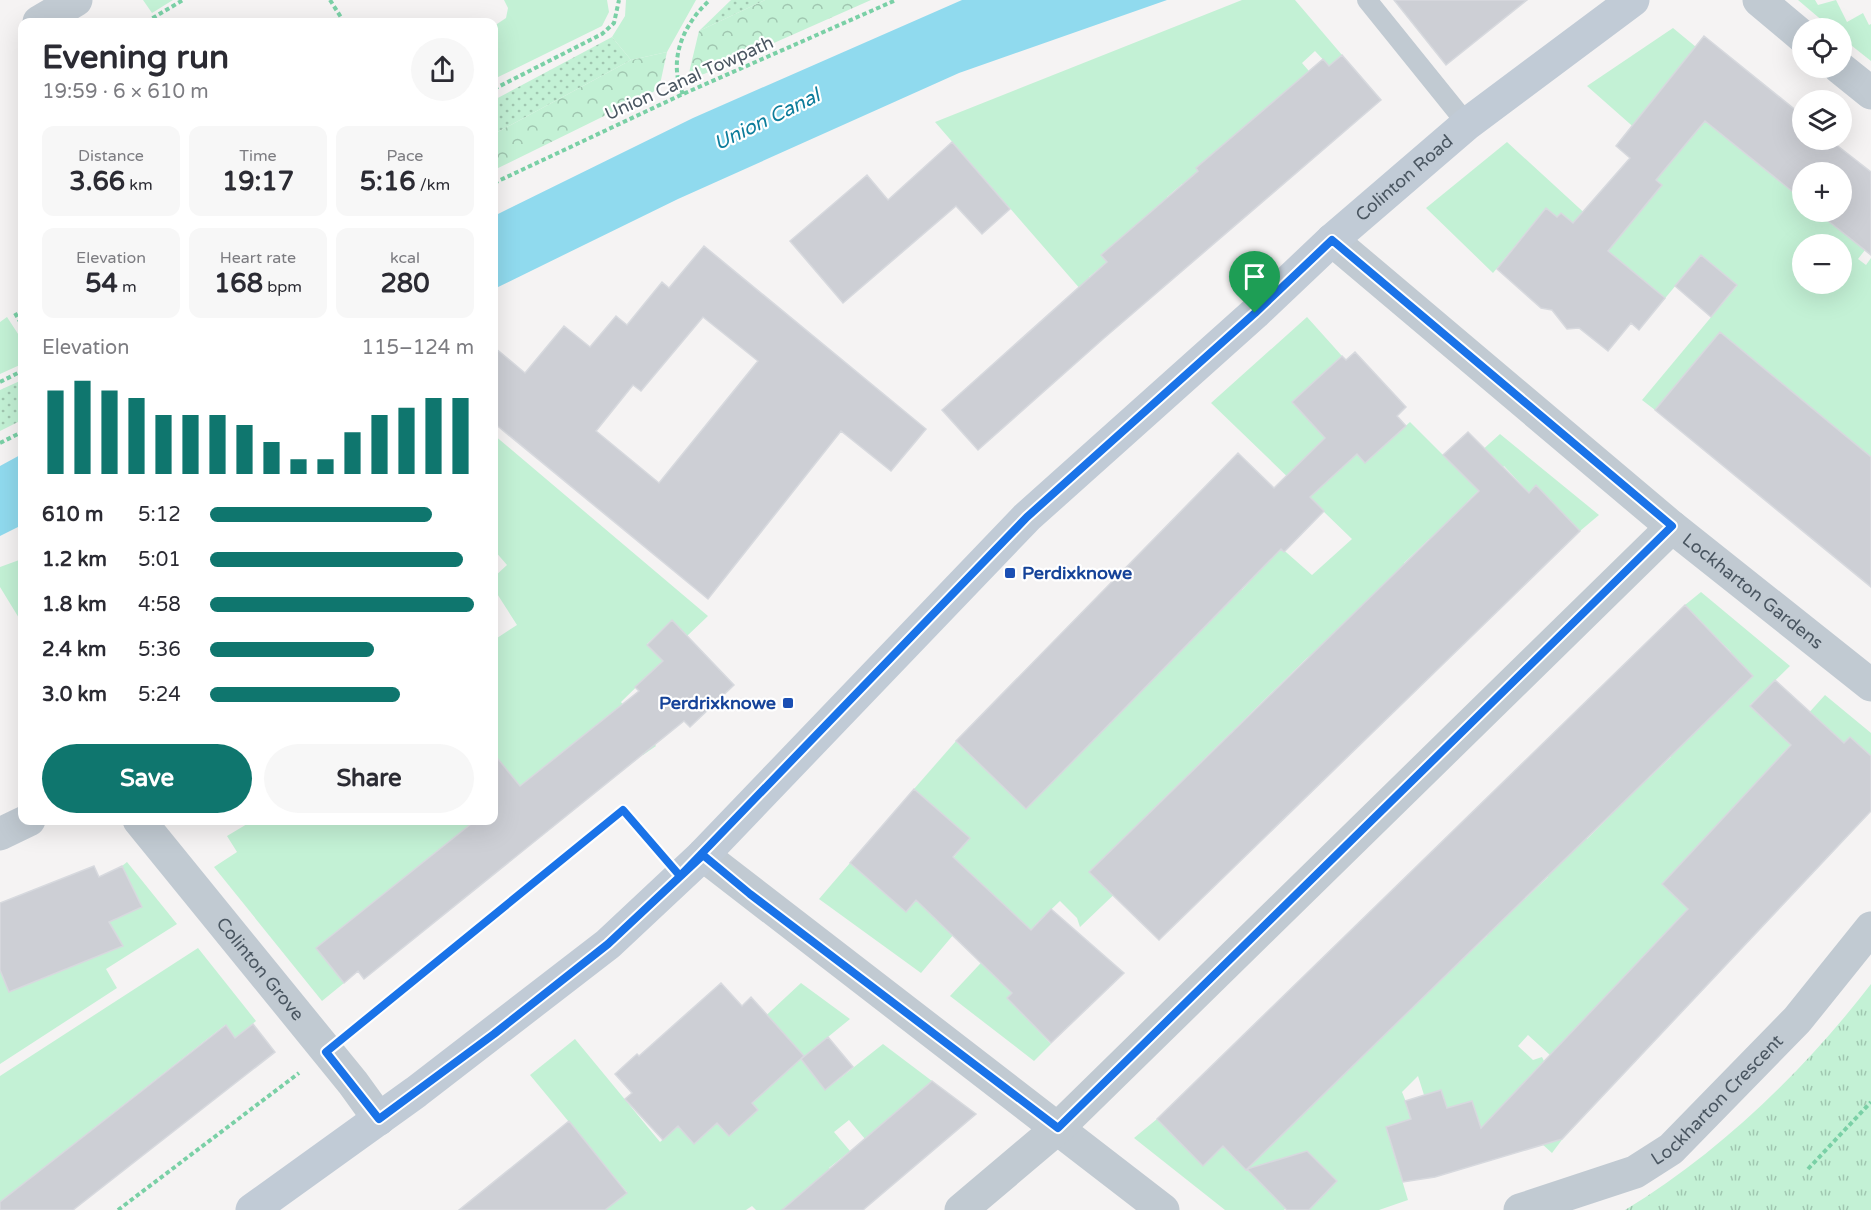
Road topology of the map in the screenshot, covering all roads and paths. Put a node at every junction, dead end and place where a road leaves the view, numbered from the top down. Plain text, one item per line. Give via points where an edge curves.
1 (76, 0) edge
2 (183, 0) edge
3 (330, 0) edge
4 (619, 0) edge
5 (710, 0) edge
6 (896, 0) edge
7 (1367, 0) edge
8 (1633, 0) edge
9 (1759, 0) edge
10 (46, 18) edge
11 (153, 18) edge
12 (341, 18) edge
13 (1792, 28) edge
14 (1852, 78) edge
15 (498, 88) edge
16 (1871, 93) edge
17 (683, 94) junction
18 (1467, 124) junction
19 (498, 181) edge
20 (1332, 240) junction
21 (15, 313) dead end
22 (18, 318) edge
23 (18, 372) edge
24 (0, 382) edge
25 (18, 434) edge
26 (0, 443) edge
27 (1672, 526) junction
28 (1871, 685) edge
29 (18, 825) edge
30 (143, 825) edge
31 (0, 834) edge
32 (692, 866) junction
33 (1871, 928) edge
34 (326, 1052) junction
35 (1871, 1102) edge
36 (379, 1119) junction
37 (1058, 1128) junction
38 (1808, 1168) dead end
39 (118, 1210) edge
40 (252, 1210) edge
41 (961, 1210) edge
42 (1162, 1210) edge
43 (1520, 1210) edge

1 - 10 street
2 - 11 path
3 - 12 path
4 - 15 path via 614,23 602,34
5 - 17 path via 690,23 676,55
6 - 17 path, Union Canal Towpath
7 - 18 lane
8 - 18 street, Colinton Road
9 - 13 street
14 - 16 street
17 - 19 path, Union Canal Towpath
18 - 20 street, Colinton Road
20 - 27 street, Lockharton Gardens
20 - 32 street, Colinton Road via 1027,517
21 - 22 path
23 - 24 path
25 - 26 path
27 - 28 street, Lockharton Gardens
27 - 37 street
29 - 31 street
30 - 34 street, Colinton Grove
32 - 34 path via 623,810
32 - 36 street, Colinton Road via 608,944
32 - 37 street via 750,894
33 - 43 street, Lockharton Crescent via 1797,1020 1671,1149 1635,1172
34 - 36 street, Colinton Grove
34 - 39 path
35 - 38 path
36 - 40 street, Colinton Road
37 - 41 street
37 - 42 street

